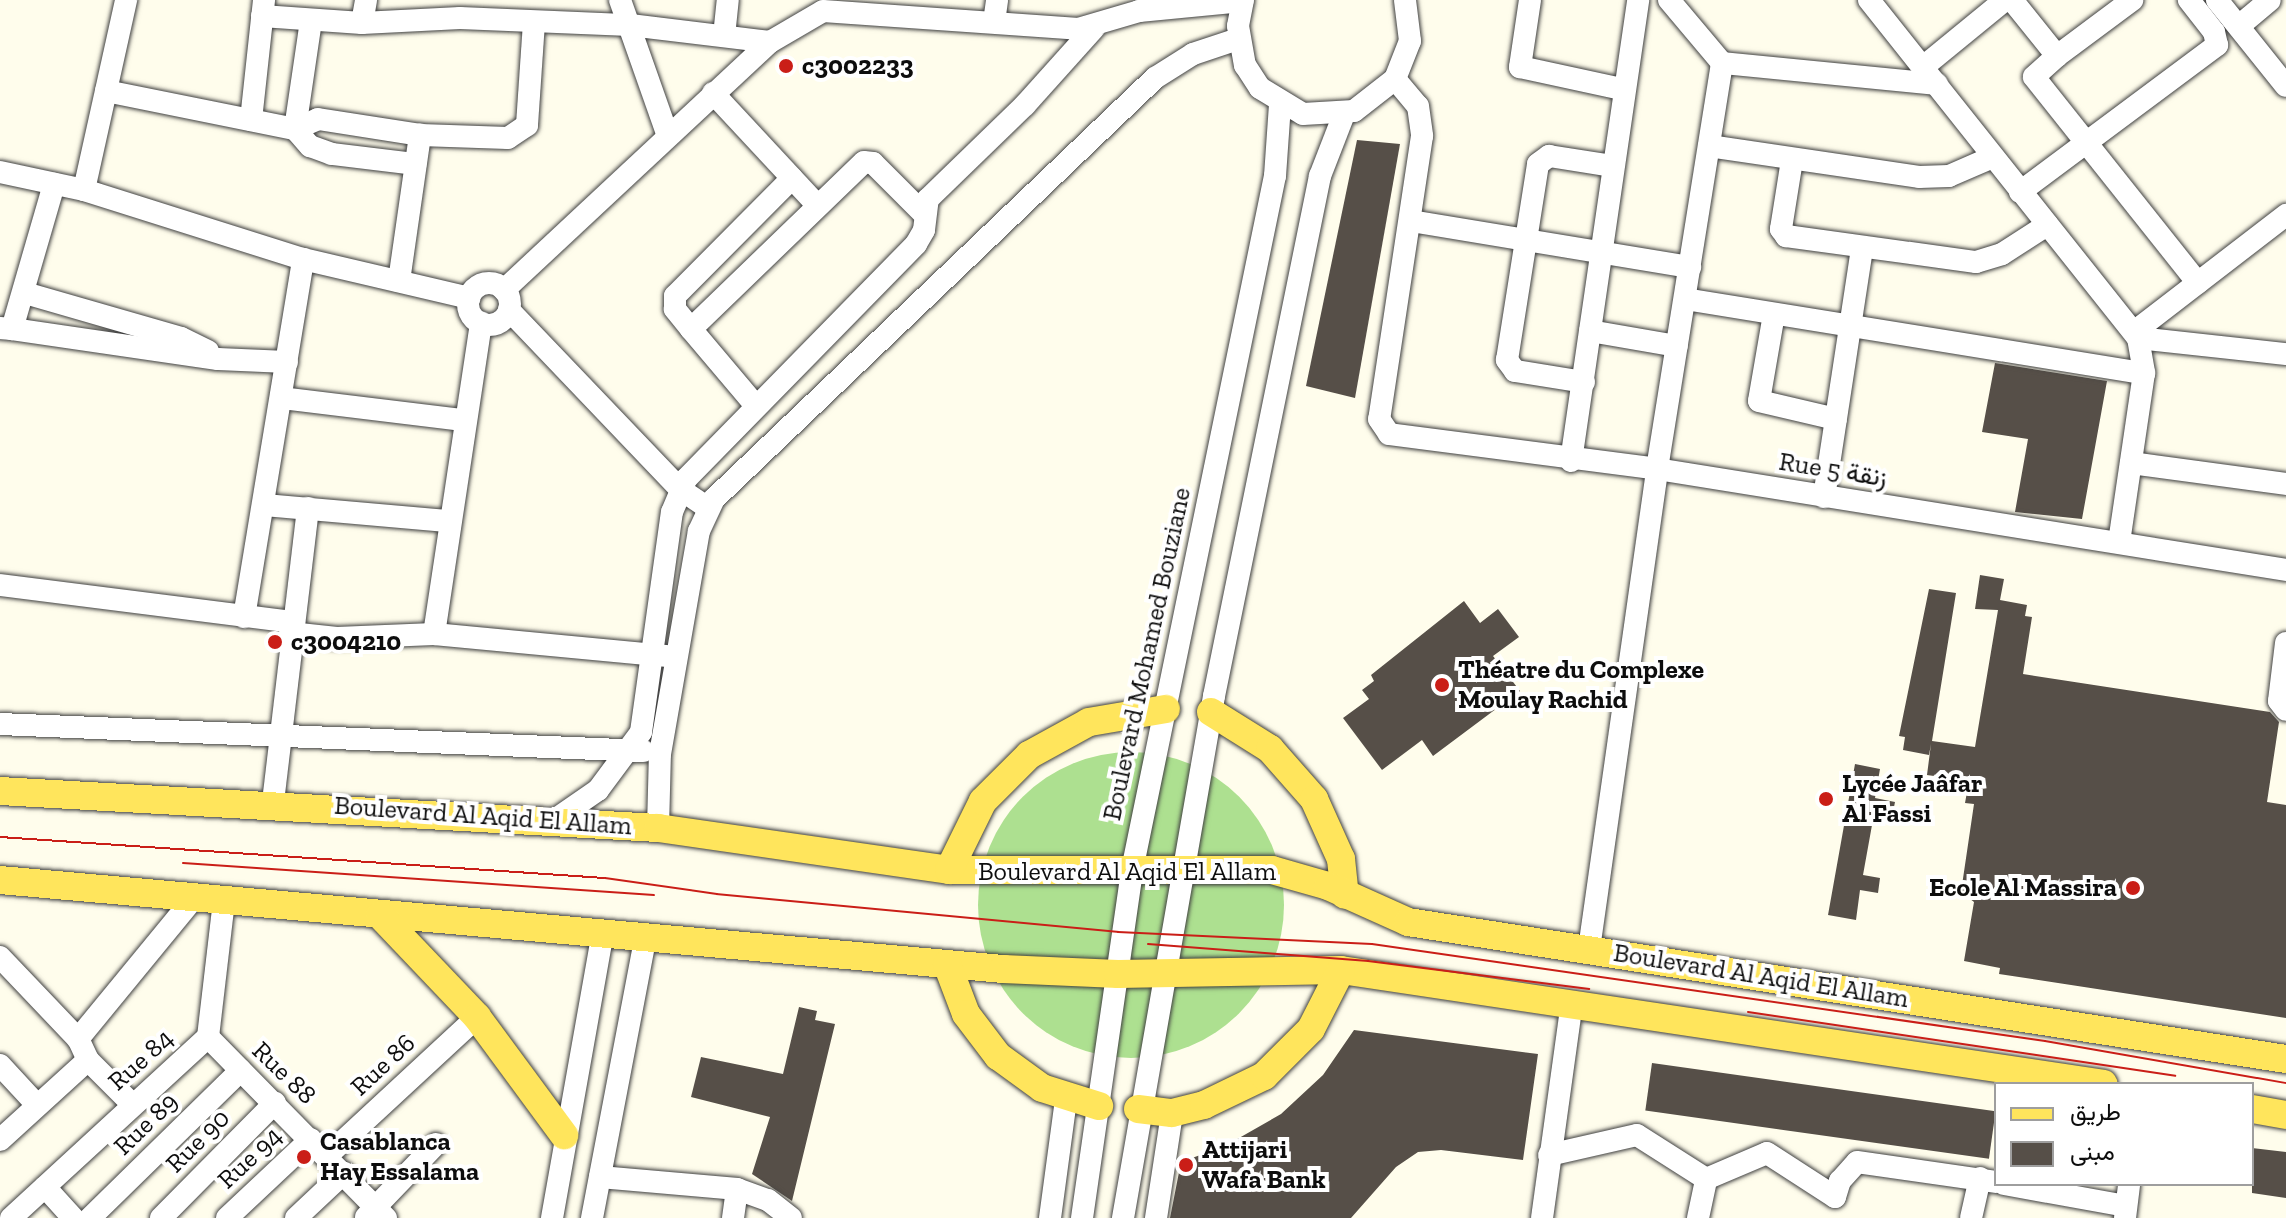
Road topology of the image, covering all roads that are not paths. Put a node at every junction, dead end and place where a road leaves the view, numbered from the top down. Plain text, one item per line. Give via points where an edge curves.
1 (126, 0) edge
2 (366, 0) edge
3 (620, 0) edge
4 (728, 0) edge
5 (1243, 0) edge
6 (1406, 0) edge
7 (1530, 0) edge
8 (1638, 0) edge
9 (1669, 0) edge
10 (1869, 0) edge
11 (2005, 0) edge
12 (2012, 0) edge
13 (2189, 0) edge
14 (2217, 0) edge
15 (2270, 0) edge
16 (2120, 3) edge
17 (825, 5) edge
18 (1136, 6) edge
19 (263, 8) edge
20 (436, 10) edge
21 (995, 11) edge
22 (311, 20) junction
23 (534, 22) junction
24 (362, 23) junction
25 (630, 25) junction
26 (2239, 26) junction
27 (1094, 28) junction
28 (724, 36) junction
29 (1238, 39) junction
30 (770, 42) junction
31 (2057, 56) junction
32 (1722, 63) junction
33 (1930, 76) junction
34 (1395, 79) junction
35 (2286, 86) edge
36 (1622, 89) junction
37 (106, 91) junction
38 (713, 93) junction
39 (1280, 105) junction
40 (1344, 114) junction
41 (251, 120) junction
42 (295, 129) junction
43 (420, 135) junction
44 (668, 136) junction
45 (2088, 143) junction
46 (1709, 146) junction
47 (1993, 157) junction
48 (1792, 160) junction
49 (415, 164) junction
50 (1613, 166) junction
51 (0, 172) edge
52 (792, 178) junction
53 (54, 184) junction
54 (84, 190) junction
55 (2020, 192) junction
56 (817, 205) junction
57 (923, 213) junction
58 (2286, 215) edge
59 (1411, 221) junction
60 (2047, 225) junction
61 (1525, 242) junction
62 (1862, 250) junction
63 (1600, 252) junction
64 (303, 259) junction
65 (1690, 267) junction
66 (399, 281) junction
67 (2198, 283) junction
68 (25, 293) junction
69 (469, 298) junction
70 (1685, 299) junction
71 (507, 300) junction
72 (1774, 314) junction
73 (481, 323) junction
74 (1852, 326) junction
75 (6, 329) edge
76 (691, 329) junction
77 (1590, 331) junction
78 (2136, 335) junction
79 (1677, 346) junction
80 (2286, 354) edge
81 (218, 359) junction
82 (287, 362) junction
83 (2144, 373) junction
84 (1584, 382) junction
85 (281, 398) junction
86 (756, 406) junction
87 (1836, 419) junction
88 (463, 420) junction
89 (1571, 461) junction
90 (2131, 463) junction
91 (1657, 469) junction
92 (2286, 484) edge
93 (680, 489) junction
94 (1824, 497) junction
95 (264, 505) junction
96 (308, 508) junction
97 (708, 508) junction
98 (447, 521) junction
99 (2119, 542) junction
100 (2286, 570) edge
101 (0, 585) edge
102 (244, 617) junction
103 (290, 627) junction
104 (434, 634) junction
105 (2286, 643) edge
106 (666, 656) junction
107 (1166, 709) junction
108 (2286, 710) edge
109 (1211, 712) junction
110 (0, 724) edge
111 (280, 736) junction
112 (631, 750) junction
113 (660, 754) junction
114 (0, 791) edge
115 (273, 802) junction
116 (556, 819) junction
117 (658, 828) junction
118 (1185, 869) junction
119 (949, 870) junction
120 (1132, 870) junction
121 (0, 880) edge
122 (1345, 895) junction
123 (193, 899) junction
124 (224, 901) junction
125 (380, 915) junction
126 (602, 936) junction
127 (645, 940) junction
128 (1589, 949) junction
129 (0, 957) edge
130 (947, 964) junction
131 (1341, 970) junction
132 (1165, 972) junction
133 (1118, 974) junction
134 (1572, 1003) junction
135 (477, 1017) junction
136 (79, 1035) junction
137 (208, 1037) junction
138 (2286, 1059) edge
139 (88, 1060) junction
140 (0, 1065) edge
141 (241, 1070) junction
142 (2091, 1082) edge
143 (1066, 1099) junction
144 (275, 1103) junction
145 (37, 1105) junction
146 (133, 1105) junction
147 (1099, 1106) junction
148 (1138, 1109) junction
149 (2254, 1109) edge
150 (1172, 1113) junction
151 (2286, 1115) edge
152 (564, 1135) junction
153 (0, 1140) edge
154 (436, 1144) dead end
155 (320, 1147) junction
156 (1549, 1155) junction
157 (344, 1173) junction
158 (600, 1177) junction
159 (1706, 1179) junction
160 (1988, 1180) edge
161 (2017, 1186) edge
162 (45, 1187) junction
163 (737, 1189) junction
164 (2127, 1203) edge
165 (1834, 1207) edge
166 (375, 1215) edge
167 (11, 1218) edge
168 (73, 1218) edge
169 (90, 1218) edge
170 (161, 1218) edge
171 (227, 1218) edge
172 (296, 1218) edge
173 (552, 1218) edge
174 (592, 1218) edge
175 (733, 1218) edge
176 (791, 1218) edge
177 (1050, 1218) edge
178 (1082, 1218) edge
179 (1123, 1218) edge
180 (1156, 1218) edge
181 (1542, 1218) edge
182 (1698, 1218) edge
183 (1971, 1218) edge

1 - 37 street
2 - 24 street
3 - 25 street
4 - 28 street
5 - 18 street
5 - 29 street
6 - 34 street via 1410,41
7 - 36 street via 1520,67
8 - 36 street
9 - 32 street
10 - 33 street
11 - 33 street
12 - 31 street
13 - 45 street via 2214,32 2217,45
14 - 26 street
15 - 26 street
16 - 31 street
17 - 21 street
17 - 30 street
18 - 27 street
19 - 22 street
19 - 41 street
20 - 23 street
20 - 24 street
21 - 27 street
22 - 24 street
22 - 42 street
23 - 25 street
23 - 43 street via 527,125 519,134
25 - 28 street
25 - 44 street
26 - 35 street
27 - 57 street via 1025,105 938,187
28 - 30 street
29 - 39 street via 1245,65
29 - 97 street via 1193,54 1155,78
30 - 38 street
31 - 45 street via 2034,77
32 - 33 street
32 - 46 street
33 - 47 street
34 - 40 street via 1377,98
34 - 59 street via 1414,99 1421,119
36 - 50 street
37 - 41 street
37 - 54 street
38 - 44 street
38 - 52 street
39 - 40 street via 1303,114
39 - 107 street, Boulevard Mohamed Bouziane via 1278,159
40 - 109 street via 1320,176
41 - 42 street
42 - 43 street via 318,119
42 - 49 street via 322,151
43 - 49 street
44 - 71 street
45 - 55 street
45 - 67 street
46 - 48 street
46 - 65 street
47 - 48 street via 1938,178
47 - 55 street
48 - 62 street via 1782,232
49 - 66 street
50 - 61 street via 1544,157 1538,164
50 - 63 street
51 - 53 street
52 - 56 street
52 - 76 street via 675,296 675,309
53 - 54 street
53 - 68 street
54 - 64 street
55 - 60 street
56 - 57 street via 869,161
56 - 76 street
57 - 86 street via 924,230 916,244
58 - 67 street
59 - 61 street
59 - 89 street, Rue 5 زنقة via 1379,419 1396,438
60 - 62 street via 2002,254 1976,262
60 - 78 street
61 - 63 street
61 - 84 street via 1508,365
62 - 74 street
63 - 65 street
63 - 77 street
64 - 66 street
64 - 82 street
65 - 70 street
66 - 69 street
67 - 78 street
68 - 75 street
68 - 81 street via 181,338
69 - 71 street via 484,284
69 - 73 street via 470,313
70 - 72 street
70 - 79 street
71 - 73 street via 498,323
71 - 93 street
72 - 74 street
72 - 87 street via 1759,401
73 - 88 street
74 - 83 street
74 - 87 street
75 - 81 street
76 - 86 street
77 - 79 street
77 - 84 street
78 - 80 street
78 - 83 street
79 - 91 street
81 - 82 street
82 - 85 street
83 - 90 street
84 - 89 street
85 - 88 street
85 - 95 street
86 - 93 street
87 - 94 street
88 - 98 street
89 - 91 street, Rue 5 زنقة
90 - 92 street
90 - 99 street
91 - 94 street, Rue 5 زنقة
91 - 128 street
93 - 97 street
93 - 106 street via 672,512
94 - 99 street, Rue 5 زنقة
95 - 96 street
95 - 102 street
96 - 98 street
96 - 103 street
97 - 106 street
98 - 104 street
99 - 100 street, Rue 5 زنقة
101 - 102 street
102 - 103 street
103 - 104 street via 337,638
103 - 111 street
104 - 106 street
105 - 108 street via 2279,701
106 - 112 street
106 - 113 street
107 - 119 main road via 1089,722 1029,755 983,801
107 - 120 street, Boulevard Mohamed Bouziane
109 - 118 street
109 - 122 main road via 1270,749 1301,781 1329,828
110 - 111 street
111 - 112 street
111 - 115 street
112 - 113 street
112 - 116 street via 598,790
113 - 117 street
114 - 115 main road, Boulevard Al Aqid El Allam
115 - 116 main road, Boulevard Al Aqid El Allam
116 - 117 main road, Boulevard Al Aqid El Allam
117 - 119 main road, Boulevard Al Aqid El Allam
118 - 120 main road, Boulevard Al Aqid El Allam
118 - 122 main road, Boulevard Al Aqid El Allam via 1272,870
118 - 132 street
119 - 120 main road, Boulevard Al Aqid El Allam
120 - 133 street, Boulevard Mohamed Bouziane
121 - 123 main road, Boulevard Al Aqid El Allam
122 - 128 main road, Boulevard Al Aqid El Allam via 1408,922
123 - 124 main road, Boulevard Al Aqid El Allam
123 - 136 street
124 - 125 main road, Boulevard Al Aqid El Allam
124 - 137 street, Rue 84
125 - 126 main road, Boulevard Al Aqid El Allam
125 - 135 main road
126 - 127 main road, Boulevard Al Aqid El Allam
126 - 152 street
127 - 130 main road, Boulevard Al Aqid El Allam
127 - 158 street
128 - 138 main road, Boulevard Al Aqid El Allam
129 - 136 street
130 - 133 main road, Boulevard Al Aqid El Allam
130 - 143 main road via 980,1036 1019,1074
131 - 132 main road, Boulevard Al Aqid El Allam
131 - 134 main road, Boulevard Al Aqid El Allam
131 - 150 main road via 1329,1001 1290,1054 1235,1093
132 - 133 main road, Boulevard Al Aqid El Allam
132 - 148 street
133 - 147 street, Boulevard Mohamed Bouziane
134 - 142 main road, Boulevard Al Aqid El Allam
134 - 156 street
135 - 152 main road
135 - 155 street, Rue 86
136 - 139 street
137 - 141 street, Rue 88
137 - 146 street, Rue 84
139 - 145 street
139 - 146 street
140 - 145 street
141 - 144 street, Rue 88
141 - 169 street, Rue 89
143 - 147 main road
143 - 177 street
144 - 155 street, Rue 88
144 - 170 street, Rue 90
145 - 153 street
146 - 162 street, Rue 84
147 - 178 street, Boulevard Mohamed Bouziane
148 - 150 main road
148 - 179 street
149 - 151 main road
150 - 180 street
152 - 173 street
154 - 166 street
155 - 157 street, Rue 88
155 - 171 street, Rue 94
156 - 159 street via 1643,1136
156 - 181 street
157 - 166 street, Rue 88
157 - 172 street
158 - 163 street
158 - 174 street
159 - 165 street via 1767,1153
159 - 182 street
160 - 165 street via 1857,1162 1840,1181
160 - 183 street
161 - 164 street
162 - 167 street, Rue 84
162 - 168 street
163 - 175 street
163 - 176 street via 768,1200

